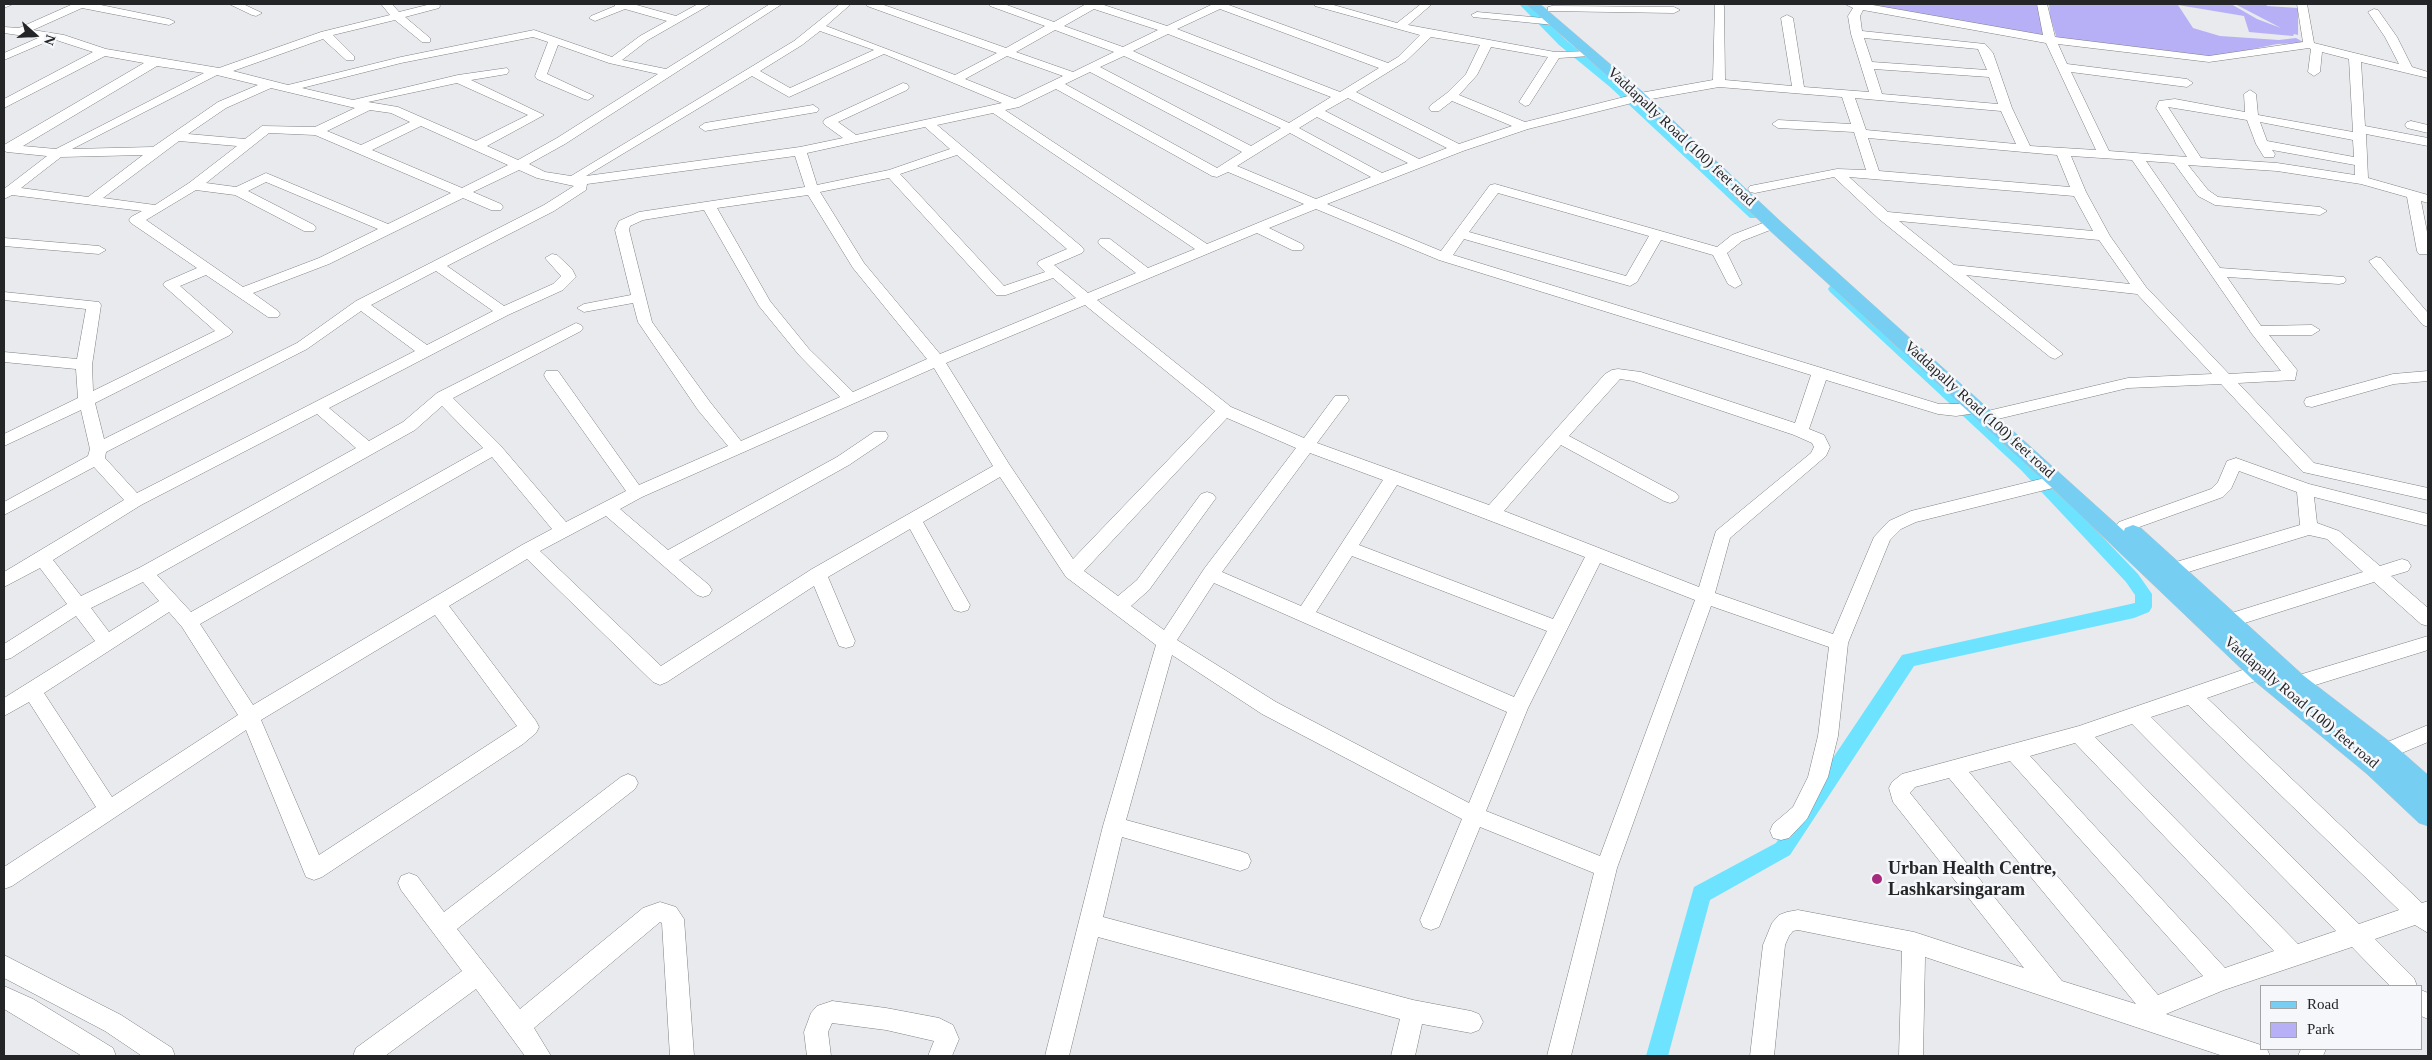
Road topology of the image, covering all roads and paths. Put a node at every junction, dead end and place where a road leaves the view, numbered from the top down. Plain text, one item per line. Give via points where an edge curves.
1 (8, 4) edge
2 (81, 4) edge
3 (234, 4) edge
4 (386, 4) edge
5 (624, 4) edge
6 (706, 4) edge
7 (777, 4) edge
8 (846, 4) edge
9 (871, 4) edge
10 (994, 4) edge
11 (1093, 4) edge
12 (1190, 4) edge
13 (1319, 4) edge
14 (1424, 4) edge
15 (2042, 4) edge
16 (2302, 4) edge
17 (4, 5) edge
18 (1855, 5) edge
19 (434, 6) dead end
20 (1216, 6) edge
21 (1718, 6) dead end
22 (1674, 10) dead end
23 (2374, 12) dead end
24 (256, 13) dead end
25 (1544, 14) edge
26 (1477, 15) dead end
27 (397, 16) junction
28 (596, 18) dead end
29 (1787, 18) dead end
30 (677, 20) junction
31 (169, 22) dead end
32 (1967, 25) junction
33 (817, 26) junction
34 (1054, 26) junction
35 (1399, 27) junction
36 (1166, 29) junction
37 (4, 30) edge
38 (20, 32) junction
39 (1428, 32) junction
40 (326, 34) junction
41 (1857, 34) junction
42 (52, 36) junction
43 (4, 39) edge
44 (426, 40) dead end
45 (556, 40) junction
46 (2050, 40) junction
47 (1487, 43) junction
48 (1977, 45) junction
49 (2313, 46) junction
50 (884, 50) junction
51 (1009, 51) junction
52 (1123, 51) junction
53 (103, 52) junction
54 (1580, 53) junction
55 (1555, 55) junction
56 (2355, 56) junction
57 (4, 57) edge
58 (350, 58) dead end
59 (613, 60) junction
60 (155, 62) junction
61 (1867, 65) junction
62 (1090, 67) junction
63 (1388, 67) junction
64 (2063, 67) junction
65 (2407, 69) junction
66 (503, 70) dead end
67 (218, 71) junction
68 (752, 71) junction
69 (2314, 72) dead end
70 (668, 73) junction
71 (1994, 74) junction
72 (2428, 75) edge
73 (1074, 76) junction
74 (458, 79) junction
75 (957, 79) junction
76 (1719, 83) junction
77 (2187, 83) dead end
78 (1056, 84) junction
79 (268, 85) junction
80 (904, 86) dead end
81 (284, 89) junction
82 (1799, 90) junction
83 (789, 93) junction
84 (2250, 94) dead end
85 (1344, 95) junction
86 (588, 96) dead end
87 (1451, 96) junction
88 (1848, 96) junction
89 (1637, 98) junction
90 (1877, 98) junction
91 (1525, 102) dead end
92 (348, 103) junction
93 (4, 104) edge
94 (1015, 104) junction
95 (368, 106) junction
96 (994, 108) junction
97 (1435, 108) dead end
98 (2006, 108) junction
99 (814, 109) junction
100 (1317, 112) junction
101 (2252, 116) junction
102 (832, 120) junction
103 (422, 121) junction
104 (927, 123) junction
105 (1778, 124) dead end
106 (2411, 125) dead end
107 (1524, 126) junction
108 (705, 127) dead end
109 (1290, 128) junction
110 (2428, 129) edge
111 (317, 131) junction
112 (1858, 131) junction
113 (2359, 133) junction
114 (177, 136) junction
115 (855, 140) junction
116 (2428, 142) edge
117 (247, 143) junction
118 (2262, 144) junction
119 (477, 146) junction
120 (7, 148) edge
121 (1458, 148) junction
122 (2025, 148) junction
123 (364, 149) junction
124 (958, 150) junction
125 (156, 151) junction
126 (800, 151) junction
127 (1252, 152) junction
128 (2062, 152) junction
129 (59, 153) junction
130 (2104, 154) junction
131 (2136, 157) junction
132 (2177, 159) junction
133 (2196, 160) junction
134 (2362, 162) junction
135 (1419, 164) junction
136 (518, 165) junction
137 (1227, 167) junction
138 (2278, 167) junction
139 (1837, 173) junction
140 (892, 174) junction
141 (1874, 174) junction
142 (1382, 178) junction
143 (580, 180) junction
144 (2362, 180) junction
145 (194, 186) junction
146 (1755, 189) junction
147 (812, 190) junction
148 (238, 191) junction
149 (2079, 192) junction
150 (6, 193) edge
151 (460, 193) junction
152 (2413, 195) junction
153 (2428, 199) edge
154 (92, 200) junction
155 (1315, 204) junction
156 (708, 205) junction
157 (496, 207) dead end
158 (157, 209) junction
159 (2320, 211) dead end
160 (1884, 216) junction
161 (1766, 226) junction
162 (309, 228) dead end
163 (1256, 228) junction
164 (389, 229) junction
165 (1461, 234) junction
166 (1656, 234) junction
167 (2103, 236) junction
168 (4, 242) edge
169 (1105, 242) dead end
170 (1297, 246) dead end
171 (1205, 249) junction
172 (99, 250) dead end
173 (2424, 251) dead end
174 (1719, 252) junction
175 (1444, 257) junction
176 (552, 258) dead end
177 (2376, 261) dead end
178 (437, 265) junction
179 (207, 269) junction
180 (1950, 269) junction
181 (2216, 272) junction
182 (1054, 273) junction
183 (1146, 274) junction
184 (2339, 280) dead end
185 (1735, 284) dead end
186 (2141, 290) junction
187 (242, 293) junction
188 (4, 296) edge
189 (637, 298) junction
190 (1084, 299) junction
191 (361, 304) junction
192 (584, 308) dead end
193 (503, 312) junction
194 (273, 314) dead end
195 (2428, 322) edge
196 (576, 328) dead end
197 (2312, 330) dead end
198 (2257, 331) junction
199 (426, 352) junction
200 (2055, 354) dead end
201 (4, 356) edge
202 (937, 361) junction
203 (84, 365) junction
204 (1820, 373) junction
205 (552, 375) dead end
206 (2428, 376) edge
207 (2226, 379) junction
208 (443, 397) junction
209 (850, 398) junction
210 (86, 399) junction
211 (1341, 400) dead end
212 (2312, 402) dead end
213 (318, 407) junction
214 (1225, 411) junction
215 (1972, 411) junction
216 (2003, 413) junction
217 (1800, 430) junction
218 (880, 436) dead end
219 (1558, 437) junction
220 (4, 441) edge
221 (1305, 445) junction
222 (738, 448) junction
223 (366, 449) junction
224 (494, 449) junction
225 (97, 454) junction
226 (1003, 468) junction
227 (1393, 477) junction
228 (2046, 483) junction
229 (2305, 489) junction
230 (636, 493) junction
231 (2428, 494) edge
232 (1670, 497) dead end
233 (1207, 498) dead end
234 (135, 501) junction
235 (606, 507) junction
236 (4, 509) edge
237 (1492, 514) junction
238 (913, 520) junction
239 (2428, 520) edge
240 (2125, 526) junction
241 (2309, 529) junction
242 (563, 530) junction
243 (1348, 548) junction
244 (528, 550) junction
245 (1595, 554) junction
246 (42, 558) junction
247 (668, 558) junction
248 (2402, 566) dead end
249 (1072, 572) junction
250 (145, 573) junction
251 (818, 574) junction
252 (1210, 574) junction
253 (2379, 574) junction
254 (2173, 577) junction
255 (4, 580) edge
256 (703, 590) dead end
257 (1704, 597) junction
258 (171, 602) junction
259 (437, 604) junction
260 (961, 604) dead end
261 (78, 606) junction
262 (1118, 607) junction
263 (1305, 615) junction
264 (2217, 618) junction
265 (2428, 619) edge
266 (189, 622) junction
267 (1558, 628) junction
268 (846, 641) dead end
269 (1166, 642) junction
270 (107, 643) junction
271 (1839, 643) junction
272 (2428, 643) edge
273 (4, 652) edge
274 (2260, 672) junction
275 (2296, 683) junction
276 (32, 691) junction
277 (2192, 696) junction
278 (4, 708) edge
279 (1518, 708) junction
280 (2136, 714) junction
281 (250, 717) junction
282 (2428, 733) edge
283 (2079, 734) junction
284 (2013, 751) junction
285 (2384, 752) junction
286 (1953, 768) junction
287 (628, 783) dead end
288 (2428, 790) edge
289 (108, 809) junction
290 (2428, 814) edge
291 (1473, 815) junction
292 (1114, 826) junction
293 (1781, 831) dead end
294 (1240, 861) dead end
295 (1606, 868) junction
296 (4, 879) edge
297 (409, 883) dead end
298 (2426, 916) edge
299 (1431, 920) dead end
300 (1089, 924) junction
301 (442, 927) junction
302 (2354, 935) junction
303 (1914, 943) junction
304 (2293, 955) junction
305 (4, 966) edge
306 (477, 974) junction
307 (2220, 980) junction
308 (2405, 985) edge
309 (2054, 988) junction
310 (4, 997) edge
311 (1413, 1011) junction
312 (2145, 1012) junction
313 (1471, 1022) dead end
314 (518, 1026) junction
315 (2222, 1050) edge
316 (104, 1056) edge
317 (163, 1056) edge
318 (366, 1056) edge
319 (539, 1056) edge
320 (682, 1056) edge
321 (819, 1056) edge
322 (940, 1056) edge
323 (1057, 1056) edge
324 (1404, 1056) edge
325 (1559, 1056) edge
326 (1762, 1056) edge
327 (1911, 1056) edge
328 (2258, 1056) edge

1 - 17 street
2 - 31 street
2 - 38 street
3 - 24 street
4 - 27 street
5 - 28 street
5 - 30 street
6 - 30 street
7 - 70 street
8 - 33 street
9 - 51 street
10 - 34 street
11 - 34 street
11 - 36 street
12 - 20 street
13 - 35 street
14 - 35 street
15 - 46 street
16 - 49 street
18 - 32 street
18 - 41 street
19 - 27 street
20 - 36 street
20 - 63 street
21 - 76 street
22 - 25 street
23 - 65 street
25 - 26 street
25 - 54 main road, Vaddapally Road (100) feet road
25 - 89 main road via 1585,35
27 - 40 street
27 - 44 street
29 - 82 street
30 - 59 street
32 - 46 street
32 - 48 street
33 - 50 street
33 - 68 street via 798,43
34 - 51 street
34 - 52 street
35 - 39 street
36 - 52 street
36 - 85 street
37 - 38 street
38 - 42 street
38 - 43 street
39 - 47 street
39 - 63 street via 1402,59
40 - 58 street
40 - 67 street
41 - 48 street
41 - 61 street
42 - 53 street
42 - 57 street
45 - 59 street
45 - 81 street via 534,32
45 - 86 street via 541,76
46 - 49 street via 2209,60
46 - 64 street
47 - 55 street
47 - 87 street via 1471,75
48 - 71 street via 1984,49
49 - 56 street
49 - 69 street
50 - 75 street
50 - 83 street
51 - 73 street
51 - 75 street
52 - 62 street
52 - 109 street
53 - 60 street
53 - 93 street
54 - 55 street
54 - 89 main road, Vaddapally Road (100) feet road
55 - 91 street
56 - 65 street
56 - 113 street
59 - 70 street
60 - 67 street
60 - 120 street
61 - 71 street
61 - 90 street
62 - 73 street
62 - 127 street
63 - 85 street
64 - 77 street
64 - 130 street
65 - 72 street
66 - 74 street
67 - 79 street
67 - 129 street
68 - 83 street
68 - 143 street via 577,176
70 - 136 street
71 - 98 street
73 - 78 street
74 - 92 street
74 - 119 street via 538,115
75 - 94 street
76 - 82 street
76 - 89 street
78 - 94 street
78 - 137 street via 1217,173
79 - 81 street
79 - 114 street via 222,105
80 - 102 street
81 - 92 street
82 - 88 street
83 - 99 street
84 - 101 street
85 - 100 street
85 - 121 street
87 - 97 street
87 - 107 street
88 - 90 street
88 - 112 street
89 - 107 street
89 - 146 main road
89 - 161 main road, Vaddapally Road (100) feet road
90 - 98 street
92 - 95 street
94 - 96 street
95 - 103 street via 394,110
95 - 111 street
96 - 104 street
96 - 171 street
98 - 122 street
99 - 102 street
99 - 108 street
100 - 109 street
100 - 135 street
101 - 113 street
101 - 118 street
101 - 133 street via 2175,103 2163,104 2162,108
102 - 115 street via 829,122
103 - 119 street
103 - 123 street
104 - 115 street
104 - 124 street
105 - 112 street
106 - 110 street
107 - 121 street
109 - 127 street
109 - 142 street
111 - 117 street via 266,128
111 - 123 street
112 - 122 street
112 - 141 street
113 - 116 street
113 - 134 street
114 - 117 street
114 - 125 street
115 - 126 street
117 - 145 street
118 - 134 street
118 - 138 street
119 - 136 street
120 - 129 street
121 - 135 street
122 - 128 street
123 - 151 street
124 - 140 street
124 - 182 street via 1077,250 1044,264
125 - 129 street
125 - 154 street
126 - 143 street
126 - 147 street
127 - 137 street
128 - 130 street
128 - 149 street
129 - 150 street
130 - 131 street
131 - 132 street
131 - 181 street
132 - 133 street
132 - 159 street via 2203,193 2215,201
133 - 138 street
134 - 144 street
135 - 142 street
136 - 143 street via 542,176
136 - 151 street
137 - 155 street
138 - 144 street
139 - 141 street
139 - 146 street
139 - 160 street
140 - 147 street
140 - 182 street via 1001,292
141 - 149 street
142 - 155 street
143 - 178 street via 581,187 549,208
144 - 152 street
145 - 148 street
145 - 158 street
146 - 216 main road
147 - 156 street
147 - 202 street via 858,265
148 - 162 street
148 - 164 street via 266,177
149 - 167 street
150 - 154 street
151 - 157 street
151 - 164 street
152 - 153 street
152 - 173 street
154 - 158 street
155 - 163 street
155 - 175 street
156 - 189 street via 639,216 624,224 622,230
156 - 209 street via 764,303 804,352
158 - 179 street via 136,220
160 - 167 street
160 - 180 street
161 - 174 street via 1737,238
161 - 215 main road, Vaddapally Road (100) feet road via 1867,307
163 - 170 street
163 - 171 street
164 - 187 street via 324,261
165 - 166 street via 1495,188
165 - 166 street via 1630,282
165 - 175 street
166 - 174 street
167 - 186 street
168 - 172 street
169 - 183 street
171 - 183 street
174 - 185 street
175 - 204 street
176 - 193 street via 567,272 566,282
177 - 195 street
178 - 191 street
178 - 193 street
179 - 187 street
179 - 210 street via 170,285 225,332
180 - 186 street
180 - 200 street
181 - 184 street
181 - 198 street
182 - 190 street
183 - 190 street
186 - 207 street
187 - 194 street
188 - 203 street via 94,305
189 - 192 street
189 - 222 street via 645,322
190 - 202 street
190 - 214 street
191 - 199 street
191 - 225 street via 302,346
193 - 199 street
196 - 208 street
197 - 198 street
198 - 207 street via 2289,370 2289,376
199 - 213 street
201 - 203 street
202 - 209 street
202 - 226 street
203 - 210 street
204 - 215 street via 1938,409
204 - 217 street
205 - 230 street
206 - 212 street via 2393,379
207 - 216 street via 2128,383
207 - 231 street via 2309,468
208 - 223 street via 409,426
208 - 224 street
209 - 222 street
210 - 220 street
210 - 225 street
211 - 221 street
213 - 223 street
213 - 234 street
214 - 221 street
214 - 249 street
215 - 216 street
215 - 228 main road, Vaddapally Road (100) feet road
216 - 240 main road
217 - 219 street via 1624,374 1611,378
217 - 257 street via 1818,439 1822,447 1818,456 1722,535
218 - 247 street via 844,461
219 - 232 street
219 - 237 street
221 - 227 street
221 - 252 street
222 - 230 street
223 - 250 street
224 - 242 street
224 - 266 street
225 - 234 street
225 - 236 street
226 - 238 street
226 - 249 street
227 - 237 street
227 - 243 street
228 - 254 main road, Vaddapally Road (100) feet road
228 - 271 street via 1910,517 1895,525 1883,537 1873,557
229 - 239 street
229 - 240 street via 2236,464 2217,493
229 - 241 street
230 - 235 street
233 - 262 street via 1143,585
234 - 246 street
235 - 242 street
235 - 247 street
237 - 245 street
238 - 251 street
238 - 260 street
240 - 254 main road
241 - 253 street via 2326,531 2334,536
241 - 254 street
242 - 244 street
243 - 263 street
243 - 267 street
244 - 251 street via 660,677
244 - 259 street
245 - 257 street
245 - 267 street
246 - 255 street
246 - 261 street
247 - 256 street
248 - 253 street
249 - 262 street
250 - 258 street
250 - 261 street
251 - 268 street
252 - 263 street
252 - 269 street
253 - 264 street
253 - 265 street
254 - 264 main road, Vaddapally Road (100) feet road
257 - 271 street
257 - 295 street
258 - 266 street
258 - 270 street
259 - 281 street
259 - 281 street via 529,727 314,870
261 - 270 street
261 - 273 street
262 - 269 street
263 - 279 street
264 - 274 main road, Vaddapally Road (100) feet road
264 - 275 main road
266 - 281 street
267 - 279 street
269 - 291 street via 1269,708
269 - 292 street
270 - 276 street
271 - 293 street via 1828,736 1818,777 1800,813
272 - 275 street
274 - 277 street
274 - 290 main road, Vaddapally Road (100) feet road
275 - 285 main road
276 - 278 street
276 - 289 street
277 - 280 street
277 - 298 street
279 - 291 street
280 - 283 street
280 - 302 street
281 - 289 street
282 - 285 street
283 - 284 street
283 - 304 street
284 - 286 street
284 - 307 street
285 - 288 main road
286 - 309 street via 1903,783 1899,788 1900,796
286 - 312 street
287 - 301 street
289 - 296 street
291 - 295 street
291 - 299 street
292 - 294 street
292 - 300 street
295 - 325 street
297 - 301 street
298 - 302 street
300 - 311 street
300 - 323 street
301 - 306 street
302 - 304 street
302 - 308 street
303 - 309 street
303 - 326 street via 1798,920 1787,922 1774,945
303 - 327 street
304 - 307 street
305 - 317 street via 113,1024
306 - 314 street
306 - 318 street
307 - 312 street
309 - 312 street
310 - 316 street
311 - 313 street
311 - 324 street
312 - 315 street
314 - 319 street
314 - 320 street via 651,915 660,912 673,919
315 - 328 street
321 - 322 street via 816,1032 819,1021 832,1012 939,1030 947,1039

